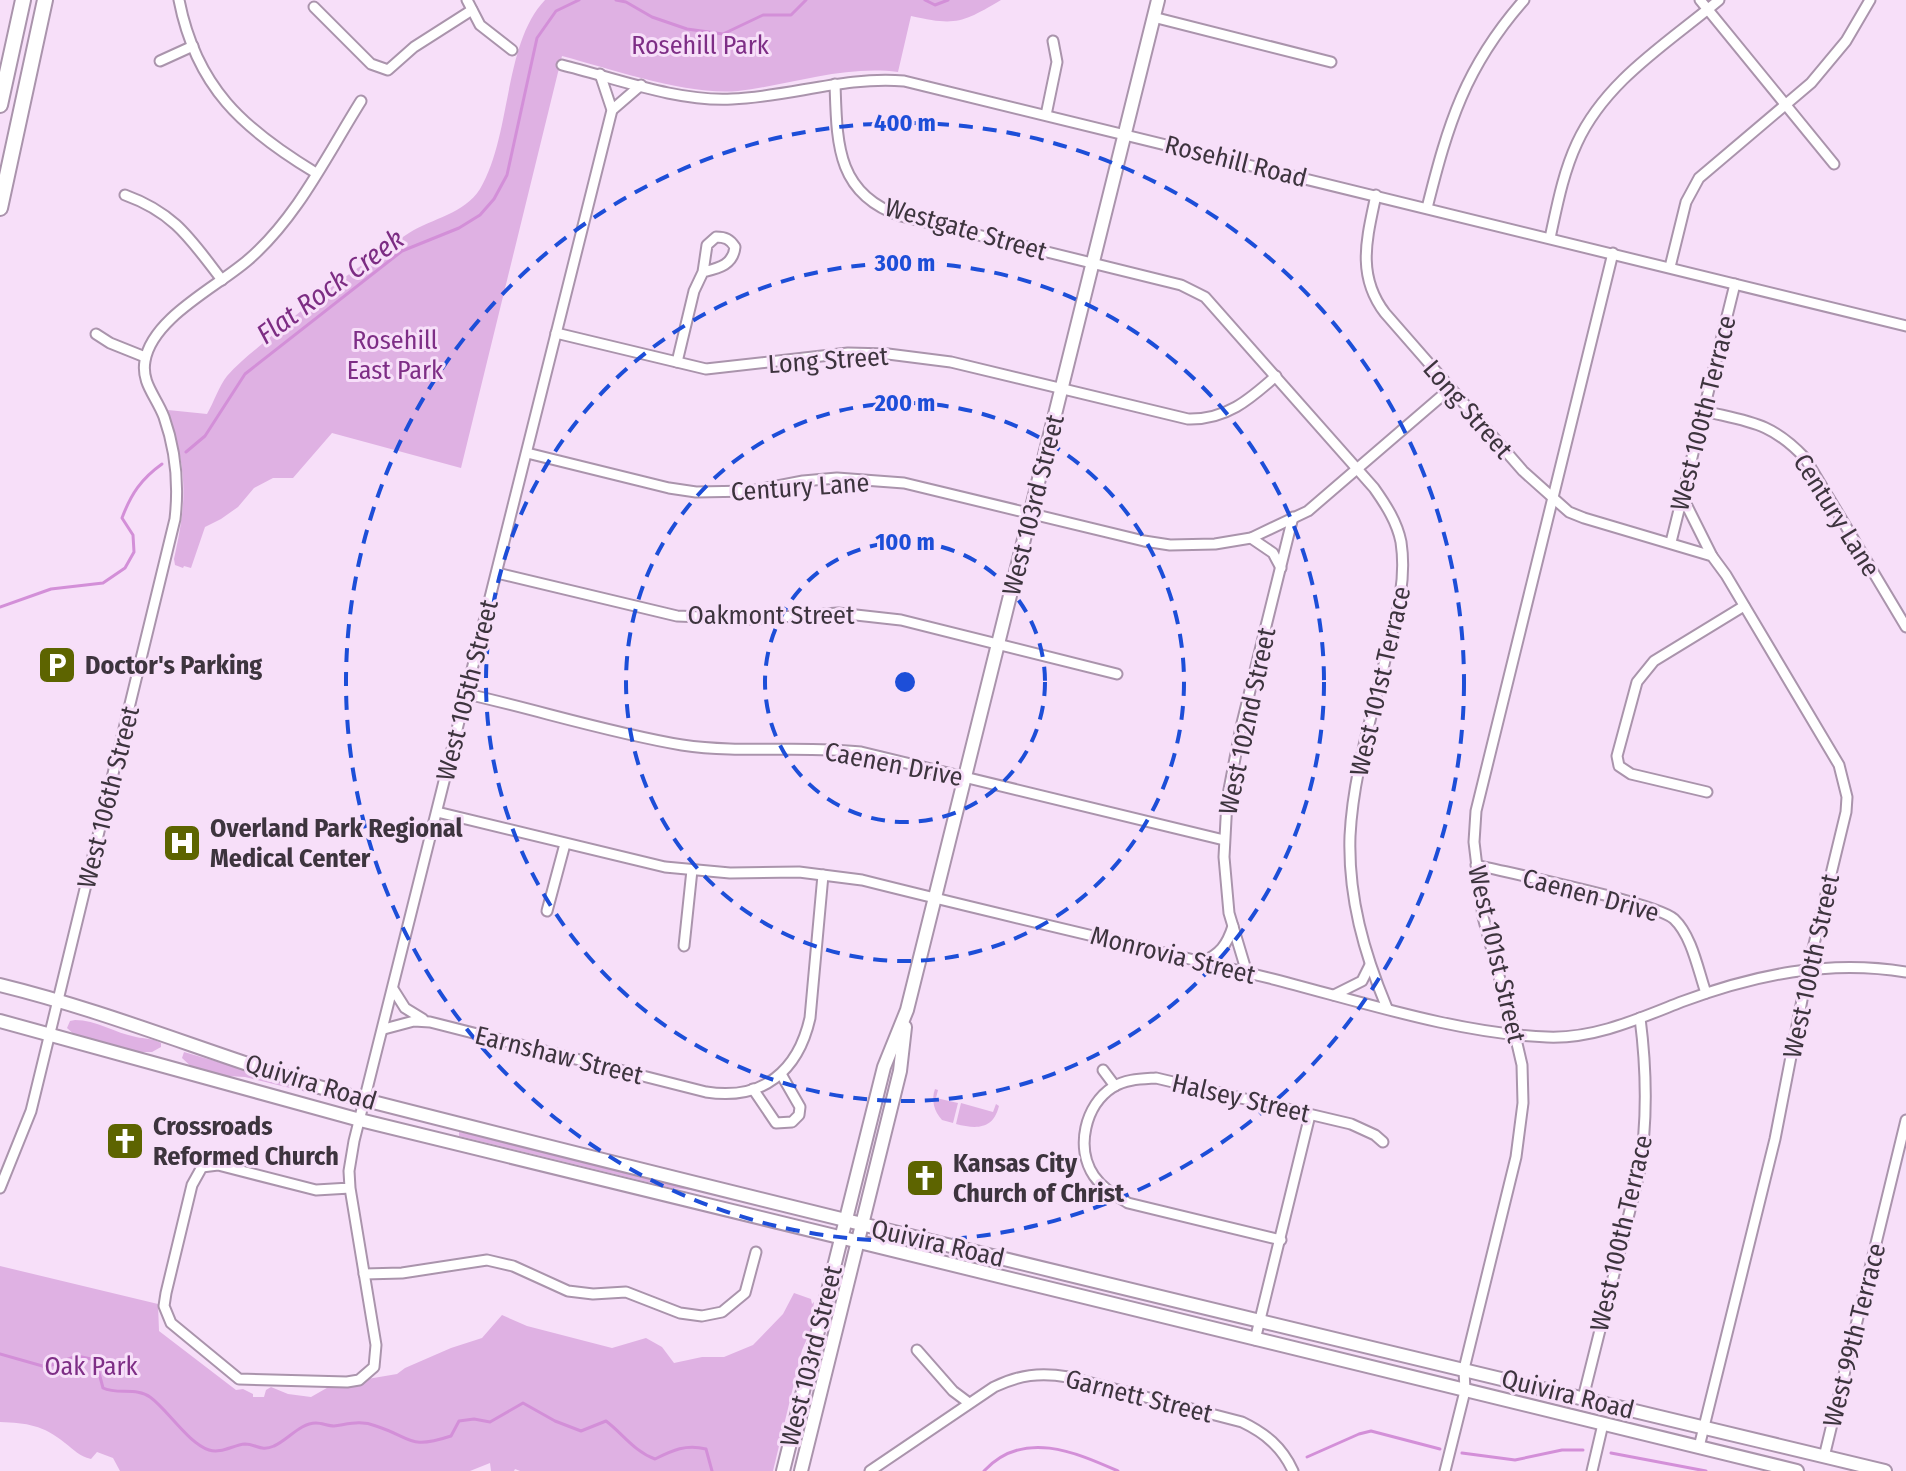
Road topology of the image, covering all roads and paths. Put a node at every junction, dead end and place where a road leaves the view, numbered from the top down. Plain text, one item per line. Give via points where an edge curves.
1 (23, 0) edge
2 (45, 0) edge
3 (179, 0) edge
4 (467, 0) edge
5 (1158, 0) edge
6 (1524, 0) edge
7 (1700, 0) edge
8 (1719, 0) edge
9 (1870, 0) edge
10 (314, 7) dead end
11 (472, 10) junction
12 (1707, 10) junction
13 (1153, 17) junction
14 (1053, 41) dead end
15 (193, 46) junction
16 (512, 50) dead end
17 (160, 61) dead end
18 (1331, 62) dead end
19 (562, 65) dead end
20 (600, 74) junction
21 (835, 84) junction
22 (641, 85) junction
23 (361, 101) dead end
24 (0, 105) edge
25 (1785, 105) junction
26 (612, 110) junction
27 (1046, 115) junction
28 (1125, 133) junction
29 (1834, 164) dead end
30 (316, 173) junction
31 (125, 195) dead end
32 (1376, 195) junction
33 (0, 208) edge
34 (1427, 208) junction
35 (1550, 238) junction
36 (1613, 253) junction
37 (1093, 263) junction
38 (1670, 267) junction
39 (703, 272) dead end
40 (222, 280) junction
41 (1735, 284) junction
42 (1906, 326) edge
43 (556, 333) junction
44 (96, 334) dead end
45 (145, 357) junction
46 (677, 362) junction
47 (1276, 376) junction
48 (1451, 388) junction
49 (1062, 390) junction
50 (1704, 411) junction
51 (527, 453) junction
52 (1358, 469) junction
53 (1682, 497) junction
54 (1552, 498) junction
55 (1031, 513) junction
56 (1293, 517) junction
57 (1251, 538) junction
58 (1671, 542) junction
59 (1712, 556) junction
60 (1281, 568) junction
61 (497, 573) junction
62 (1744, 606) junction
63 (1906, 627) edge
64 (999, 644) junction
65 (1117, 674) dead end
66 (467, 694) junction
67 (965, 778) junction
68 (1707, 792) dead end
69 (437, 812) junction
70 (1224, 840) junction
71 (565, 844) junction
72 (1476, 865) junction
73 (692, 870) junction
74 (823, 875) junction
75 (935, 898) junction
76 (547, 911) dead end
77 (1233, 926) junction
78 (684, 946) dead end
79 (1202, 962) junction
80 (1370, 965) junction
81 (1808, 969) junction
82 (1906, 972) edge
83 (1247, 973) junction
84 (0, 985) edge
85 (393, 989) junction
86 (1706, 993) junction
87 (1334, 995) junction
88 (60, 1001) junction
89 (1387, 1008) junction
90 (907, 1010) junction
91 (1640, 1018) junction
92 (0, 1021) edge
93 (430, 1022) junction
94 (384, 1029) junction
95 (51, 1034) junction
96 (1515, 1035) junction
97 (1103, 1070) dead end
98 (781, 1074) junction
99 (1115, 1086) junction
100 (753, 1089) junction
101 (365, 1100) junction
102 (1310, 1115) junction
103 (360, 1120) junction
104 (1906, 1120) edge
105 (1383, 1142) dead end
106 (0, 1188) edge
107 (350, 1188) junction
108 (845, 1220) junction
109 (862, 1224) junction
110 (840, 1239) junction
111 (1281, 1240) junction
112 (858, 1244) junction
113 (756, 1252) dead end
114 (364, 1274) junction
115 (1260, 1320) junction
116 (1255, 1340) junction
117 (917, 1350) dead end
118 (1464, 1369) junction
119 (1465, 1391) junction
120 (1583, 1398) junction
121 (969, 1403) junction
122 (1603, 1424) junction
123 (1704, 1427) junction
124 (1699, 1447) junction
125 (1824, 1457) junction
126 (783, 1471) edge
127 (801, 1471) edge
128 (870, 1471) edge
129 (1293, 1471) edge
130 (1445, 1471) edge
131 (1592, 1471) edge
132 (1797, 1471) edge
133 (1885, 1471) edge

1 - 24 highway
2 - 33 highway
3 - 15 street
4 - 11 street
5 - 13 main road, West 103rd Street
6 - 34 street via 1488,45 1456,104
7 - 12 street
8 - 12 street
9 - 25 street via 1826,67
10 - 11 street via 371,64 388,70
11 - 16 street via 480,25
12 - 25 street
12 - 35 street via 1615,87 1587,123 1568,167
13 - 18 street
13 - 28 main road, West 103rd Street
14 - 27 street via 1057,62
15 - 17 street
15 - 30 street via 228,106 267,143
19 - 20 street, Rosehill Road
20 - 22 street, Rosehill Road
20 - 26 street
21 - 22 street, Rosehill Road via 733,99
21 - 27 street, Rosehill Road via 877,78 904,81
21 - 37 street, Westgate Street via 844,167 871,202 901,216
22 - 26 street
23 - 30 street
25 - 29 street
25 - 38 street via 1699,178 1686,202
26 - 43 street, West 105th Street
27 - 28 street, Rosehill Road
28 - 32 street, Rosehill Road
28 - 37 main road, West 103rd Street
30 - 40 street via 272,236
31 - 40 street via 169,218
32 - 34 street, Rosehill Road
32 - 48 street, Long Street via 1364,264 1370,289
34 - 35 street, Rosehill Road
35 - 36 street, Rosehill Road
36 - 38 street, Rosehill Road
36 - 54 street, West 101st Street
37 - 47 street, West 101st Terrace via 1181,285 1205,297
37 - 49 main road, West 103rd Street
38 - 41 street, Rosehill Road
39 - 46 street
40 - 45 street via 159,331
41 - 42 street, Rosehill Road
41 - 50 street, West 100th Terrace
43 - 46 street, Long Street
43 - 51 street, West 105th Street
44 - 45 street
45 - 88 street, West 106th Street via 143,375 163,414 174,456 175,519
46 - 49 street, Long Street via 716,369 801,357 888,354 951,362
47 - 49 street, Long Street via 1231,412 1197,420
47 - 52 street, West 101st Terrace
48 - 52 street, Century Lane
48 - 54 street, Long Street
49 - 55 main road, West 103rd Street
50 - 53 street, West 100th Terrace
50 - 63 street, Century Lane via 1786,437 1805,458
51 - 55 street, Century Lane via 696,492 869,479
51 - 61 street, West 105th Street
52 - 56 street, Century Lane via 1308,511
52 - 80 street, West 101st Terrace via 1393,518 1404,569 1353,802 1353,898
53 - 58 street, West 100th Terrace
53 - 59 street, West 100th Street
54 - 58 street, Long Street via 1584,518
54 - 72 street, West 101st Street via 1480,787
55 - 57 street, Century Lane via 1170,545
55 - 64 main road, West 103rd Street
56 - 57 street, Century Lane
56 - 60 street, West 102nd Street
57 - 60 street via 1273,553
58 - 59 street
59 - 62 street, West 100th Street
60 - 70 street, West 102nd Street via 1231,773
61 - 64 street, Oakmont Street via 677,616 721,620 871,615
61 - 66 street, West 105th Street
62 - 68 street via 1643,672 1617,756 1619,766 1631,774
62 - 81 street, West 100th Street via 1839,765 1847,797
64 - 65 street, Oakmont Street
64 - 67 main road, West 103rd Street
66 - 67 street, Caenen Drive via 683,745 829,748
66 - 69 street, West 105th Street
67 - 70 street, Caenen Drive
67 - 75 main road, West 103rd Street
69 - 71 street, Monrovia Street
69 - 85 street, West 105th Street
70 - 77 street, West 102nd Street
71 - 73 street, Monrovia Street
71 - 76 street
72 - 86 street, Caenen Drive via 1669,915 1684,932
72 - 96 street, West 101st Street via 1483,917
73 - 74 street, Monrovia Street
73 - 78 street
74 - 75 street, Monrovia Street
74 - 98 street via 810,1018 799,1052
75 - 79 street, Monrovia Street
75 - 90 main road, West 103rd Street
77 - 79 street via 1216,956
77 - 83 street, West 102nd Street
79 - 83 street, Monrovia Street
80 - 87 street via 1362,981
80 - 89 street, West 101st Terrace
81 - 82 street, Monrovia Street
81 - 86 street, Monrovia Street via 1754,977
81 - 123 street, West 100th Street via 1775,1139
83 - 87 street, Monrovia Street
84 - 88 main road, Quivira Road
85 - 93 street, Earnshaw Street via 405,1008
85 - 94 street, West 105th Street
86 - 91 street, Monrovia Street
87 - 89 street, Monrovia Street
88 - 95 street, West 106th Street
88 - 101 main road, Quivira Road
89 - 96 street, Monrovia Street
90 - 108 main road, West 103rd Street via 884,1067
90 - 109 main road, West 103rd Street via 900,1071
91 - 96 street, Monrovia Street via 1580,1034
91 - 120 street, West 100th Terrace via 1647,1084 1644,1144
92 - 95 main road, Quivira Road
93 - 94 street, Earnshaw Street
93 - 100 street, Earnshaw Street via 717,1094
94 - 101 street, West 105th Street
95 - 103 main road, Quivira Road
95 - 106 street, West 106th Street via 31,1111
96 - 118 street, West 101st Street via 1523,1079 1520,1136
97 - 99 street
98 - 100 street
98 - 100 street via 800,1107 792,1122 776,1123
99 - 102 street, Halsey Street via 1140,1079 1171,1081
99 - 111 street via 1092,1111 1085,1133 1085,1153 1107,1191 1128,1203
101 - 103 street, West 105th Street
101 - 108 main road, Quivira Road
102 - 105 street, Halsey Street via 1363,1129
102 - 111 street
103 - 107 street, West 105th Street
103 - 110 main road, Quivira Road
104 - 125 street, West 99th Terrace
107 - 114 street, West 105th Street
107 - 114 street, West 105th Street via 321,1191 218,1165 202,1167 192,1185 166,1293 166,1314 181,1333 239,1379 359,1380 374,1367 376,1345
108 - 109 main road, Quivira Road
108 - 110 main road, West 103rd Street
109 - 112 main road, West 103rd Street
109 - 115 main road, Quivira Road
110 - 112 main road, Quivira Road
110 - 126 main road, West 103rd Street
111 - 115 street
112 - 116 main road, Quivira Road
112 - 127 main road, West 103rd Street
113 - 114 street via 745,1293 722,1312 702,1316 626,1292 568,1291 497,1261
115 - 116 street
115 - 118 main road, Quivira Road
116 - 119 main road, Quivira Road
117 - 121 street
118 - 119 street, West 101st Street
118 - 120 main road, Quivira Road
119 - 122 main road, Quivira Road
119 - 130 street, West 101st Street
120 - 123 main road, Quivira Road
121 - 128 street, Garnett Street
121 - 129 street, Garnett Street via 1022,1376 1068,1377 1242,1422 1277,1445
122 - 124 main road, Quivira Road
122 - 131 street
123 - 124 street, West 100th Street
123 - 125 main road, Quivira Road
124 - 132 main road, Quivira Road
125 - 133 main road, Quivira Road

